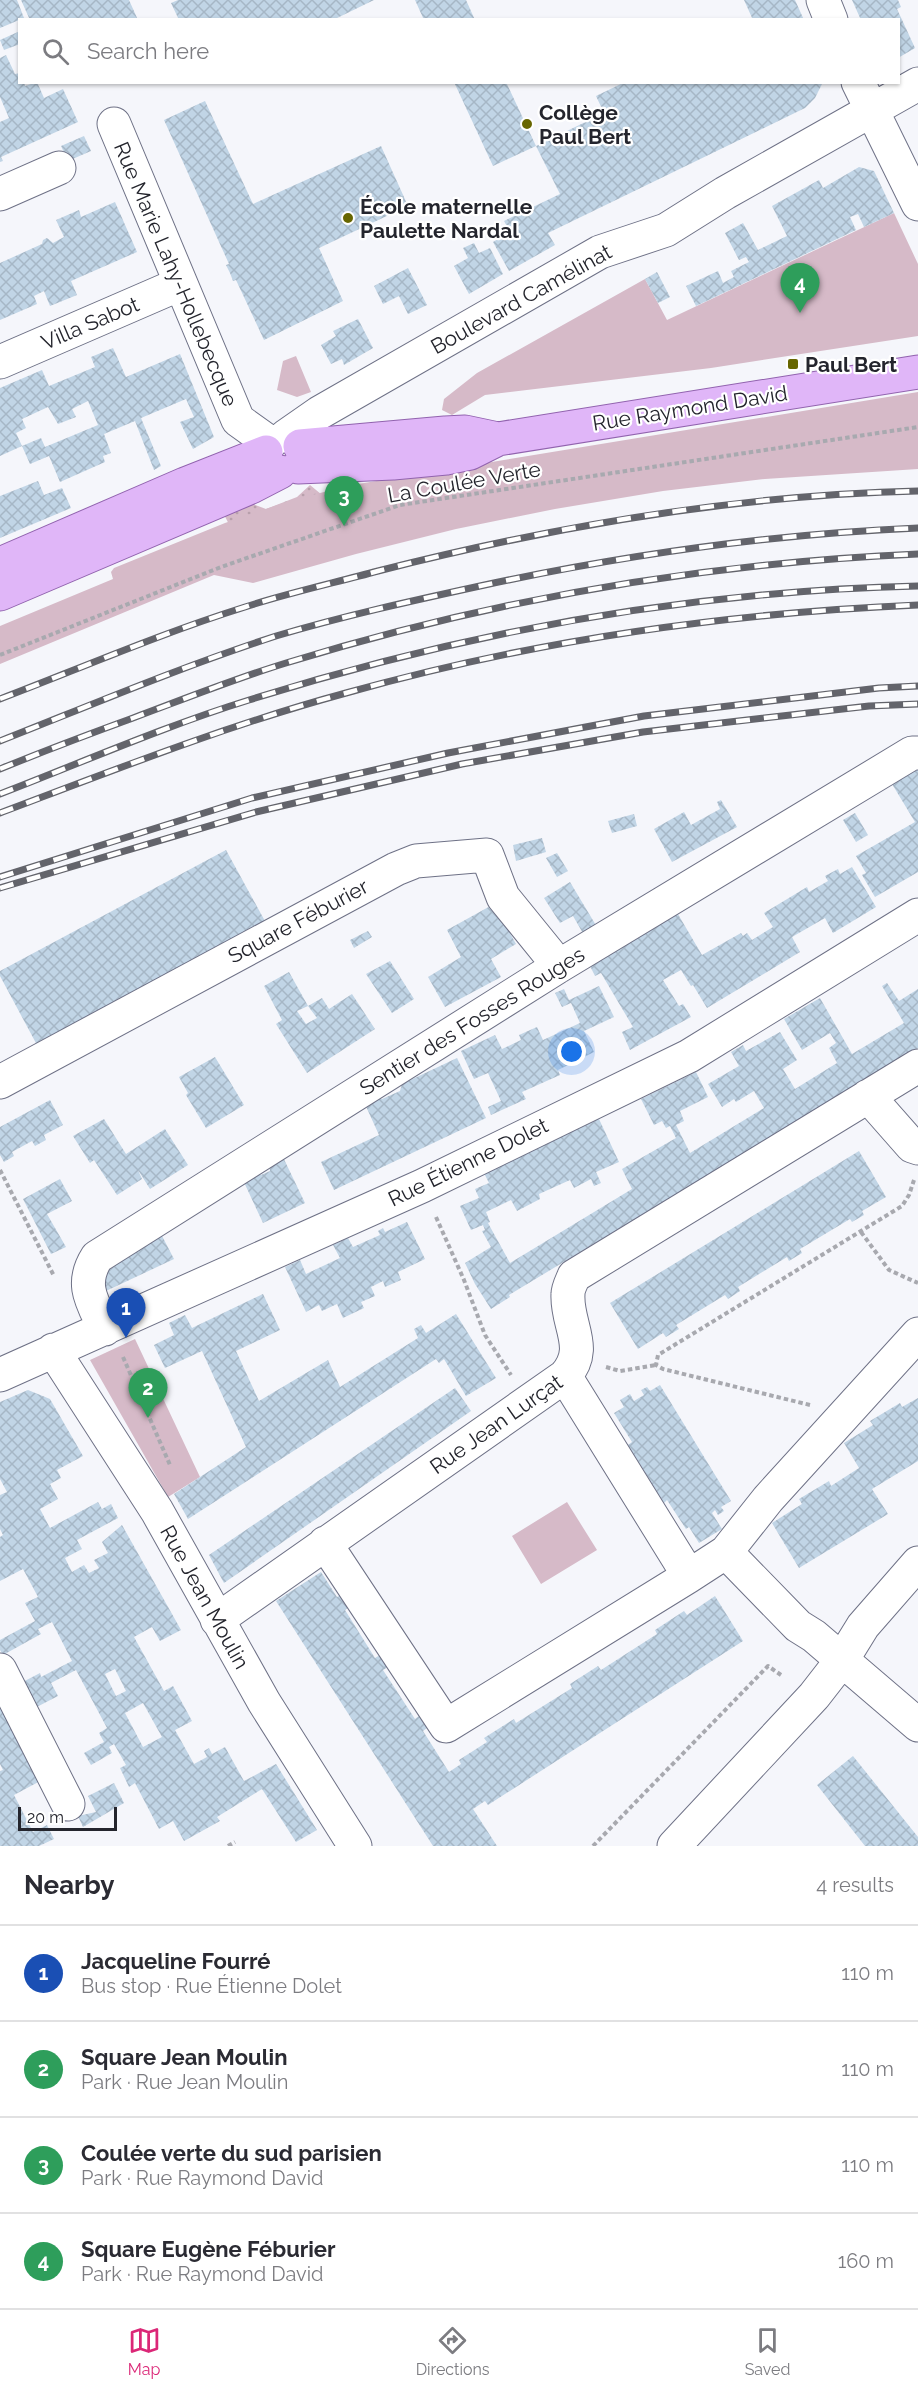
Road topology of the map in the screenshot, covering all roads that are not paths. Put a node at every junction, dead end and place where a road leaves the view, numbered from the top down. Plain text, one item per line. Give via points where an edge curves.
1 (823, 0) edge
2 (830, 18) edge
3 (918, 84) edge
4 (866, 96) edge
5 (114, 124) dead end
6 (59, 168) dead end
7 (0, 194) edge
8 (918, 204) edge
9 (180, 284) junction
10 (0, 362) edge
11 (918, 372) edge
12 (283, 453) junction
13 (0, 564) edge
14 (0, 594) edge
15 (918, 753) edge
16 (918, 915) edge
17 (559, 966) junction
18 (918, 1066) edge
19 (0, 1082) edge
20 (868, 1096) junction
21 (916, 1162) edge
22 (918, 1334) edge
23 (113, 1341) junction
24 (52, 1350) junction
25 (0, 1375) edge
26 (566, 1376) junction
27 (326, 1543) junction
28 (726, 1552) junction
29 (918, 1563) edge
30 (689, 1576) junction
31 (217, 1620) junction
32 (842, 1660) junction
33 (0, 1670) edge
34 (918, 1725) edge
35 (69, 1804) dead end
36 (355, 1846) edge
37 (674, 1846) edge

1 - 2 street
3 - 4 street, Boulevard Camélinat
4 - 8 street
4 - 12 street, Boulevard Camélinat via 666,230 600,252 319,413
5 - 9 street, Rue Marie Lahy-Hollebecque
6 - 7 street
9 - 10 street, Villa Sabot
9 - 12 street, Rue Marie Lahy-Hollebecque via 238,420
11 - 12 main road, Rue Raymond David via 498,439 470,453 446,458 393,463
12 - 13 main road, Boulevard Camélinat via 186,484
12 - 14 main road, Boulevard Camélinat via 251,487
15 - 17 street, Sentier des Fosses Rouges via 912,753
16 - 23 street, Rue Étienne Dolet via 689,1056
17 - 19 street, Square Féburier via 503,897 487,855 416,861
17 - 23 street, Sentier des Fosses Rouges via 98,1257 93,1263 88,1294
18 - 20 street, Rue Jean Lurçat
20 - 21 street via 912,1146
20 - 26 street, Rue Jean Lurçat via 574,1276 568,1293 578,1352
22 - 28 street via 768,1499
23 - 24 street, Rue Étienne Dolet
24 - 25 street, Rue Étienne Dolet
24 - 31 street, Rue Jean Moulin via 157,1511
26 - 27 street, Rue Jean Lurçat
26 - 30 street
27 - 30 street via 446,1726
27 - 31 street, Rue Jean Lurçat
28 - 30 street
28 - 32 street via 798,1626
29 - 32 street via 863,1626
31 - 36 street, Rue Jean Moulin
32 - 34 street
32 - 37 street via 814,1696
33 - 35 street

